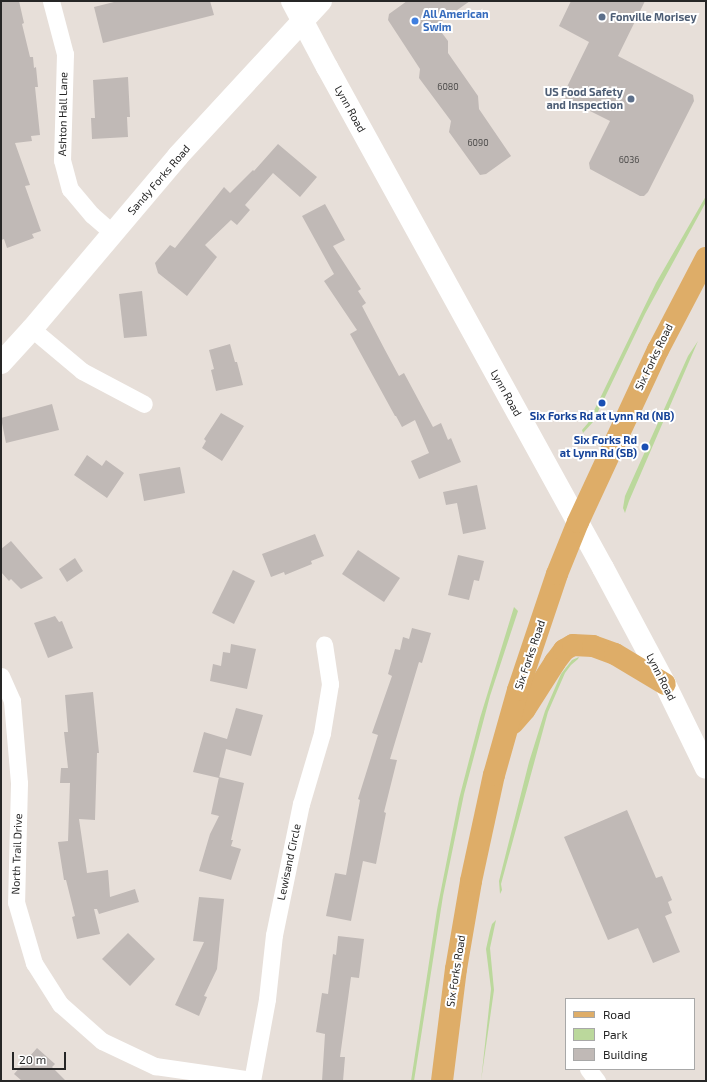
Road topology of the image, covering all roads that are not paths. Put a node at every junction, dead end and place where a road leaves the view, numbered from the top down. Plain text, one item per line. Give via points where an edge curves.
1 (51, 1) edge
2 (292, 1) edge
3 (321, 1) edge
4 (302, 20) junction
5 (114, 233) junction
6 (706, 258) edge
7 (32, 329) junction
8 (1, 363) edge
9 (144, 404) dead end
10 (578, 522) junction
11 (324, 644) dead end
12 (1, 676) edge
13 (665, 684) junction
14 (505, 731) junction
15 (706, 768) edge
16 (589, 1070) edge
17 (252, 1081) edge
18 (442, 1081) edge
19 (597, 1081) edge

1 - 5 street, Ashton Hall Lane via 65,54 62,160 70,189 92,215
2 - 4 main road, Lynn Road
3 - 4 main road, Sandy Forks Road
4 - 5 main road, Sandy Forks Road via 178,156
4 - 10 main road, Lynn Road
5 - 7 main road, Sandy Forks Road
6 - 10 main road, Six Forks Road via 648,370
7 - 8 main road, Sandy Forks Road
7 - 9 street via 82,371
10 - 13 main road, Lynn Road
10 - 14 main road, Six Forks Road via 557,574
11 - 17 street, Lewisand Circle via 330,684 322,732 302,804 274,935 267,999
12 - 17 street, North Trail Drive via 12,701 19,783 16,902 34,963 60,1004 102,1041 155,1066
13 - 14 main road via 615,654 593,646 573,645 564,650 525,709
13 - 15 main road, Lynn Road
14 - 18 main road, Six Forks Road via 471,881 456,969
16 - 19 street

